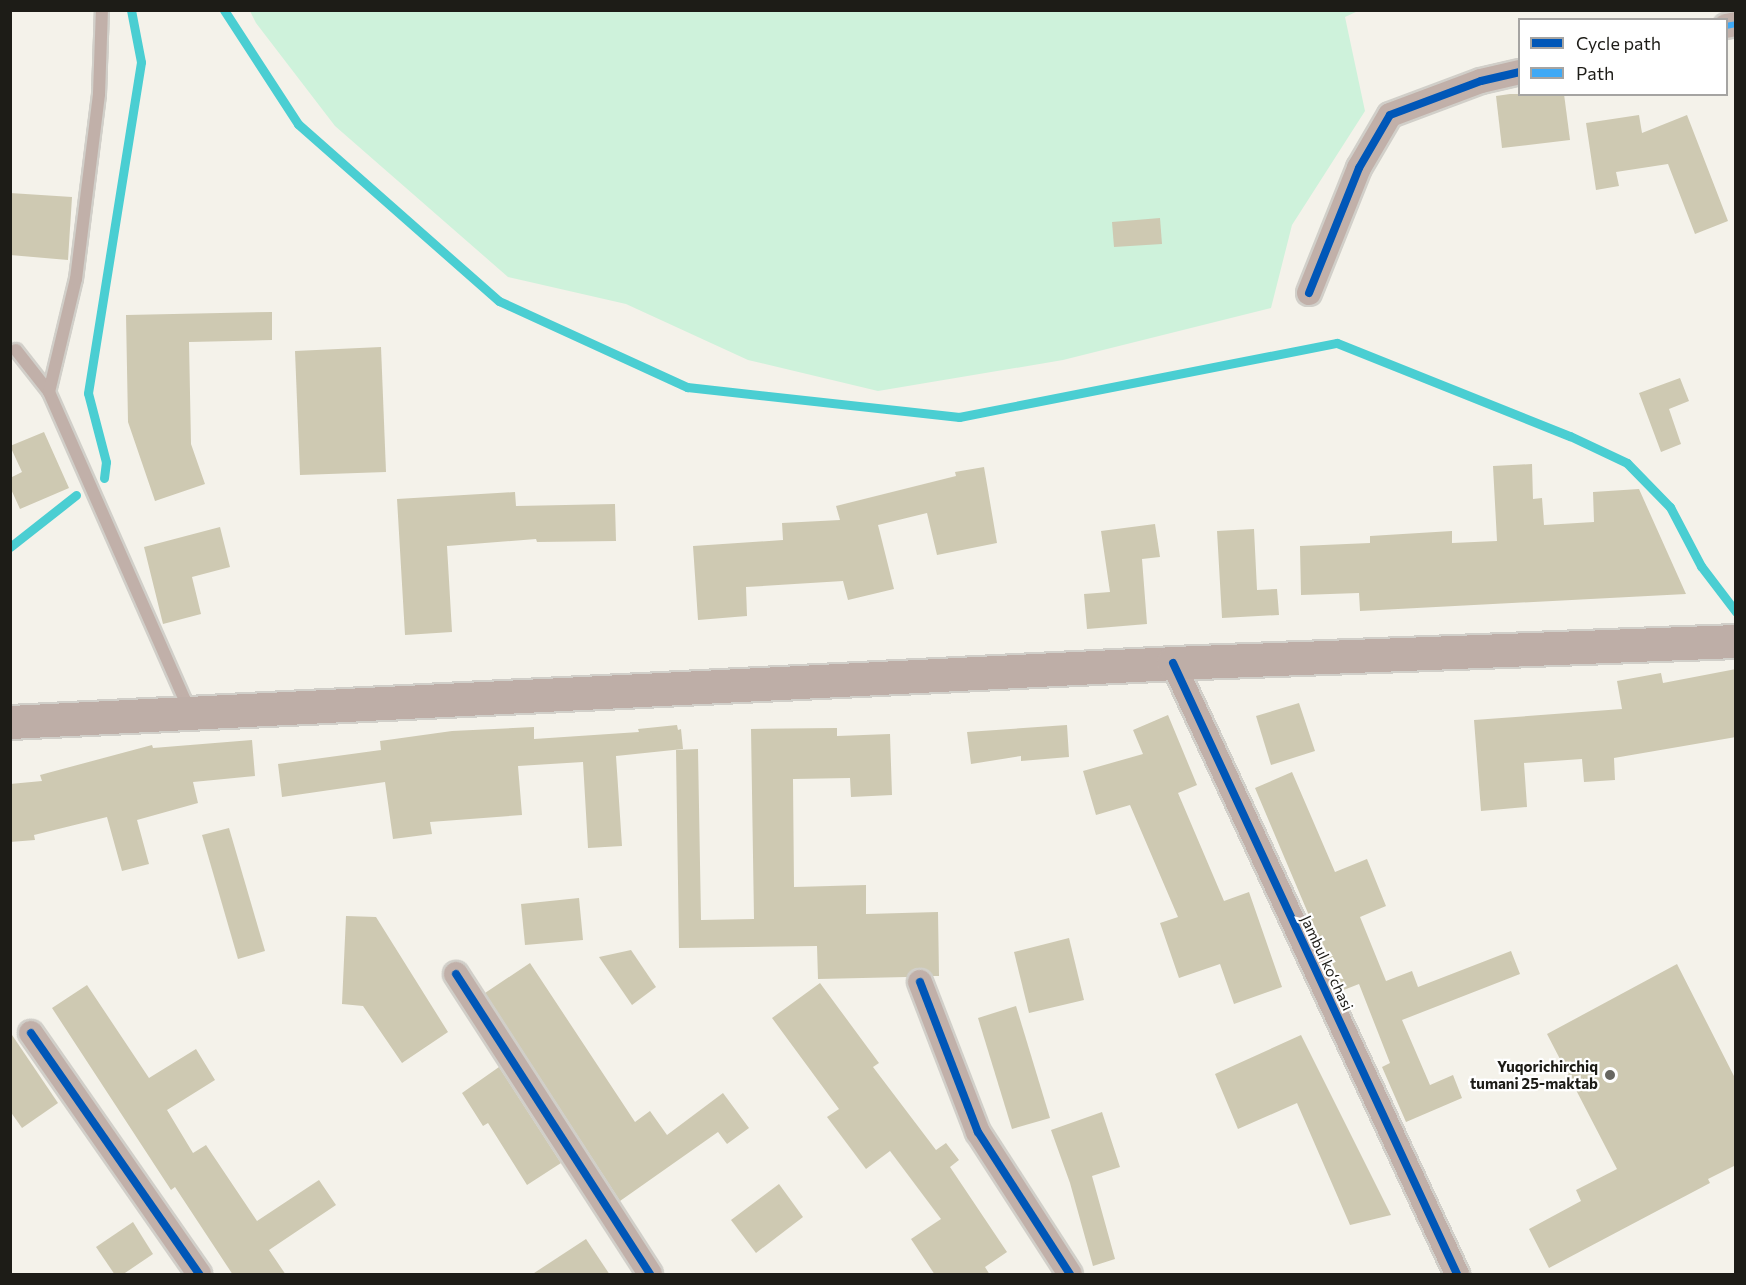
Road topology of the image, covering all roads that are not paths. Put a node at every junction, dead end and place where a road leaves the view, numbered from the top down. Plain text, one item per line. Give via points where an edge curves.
1 (102, 10) edge
2 (1518, 72) edge
3 (1309, 293) dead end
4 (16, 350) dead end
5 (49, 392) junction
6 (1729, 641) edge
7 (1173, 663) junction
8 (194, 713) junction
9 (10, 722) edge
10 (456, 974) dead end
11 (920, 982) dead end
12 (31, 1033) dead end
13 (199, 1275) edge
14 (650, 1275) edge
15 (1070, 1275) edge
16 (1457, 1275) edge

1 - 5 lane via 99,94 76,279
2 - 3 street via 1481,81 1389,115 1359,168
4 - 5 lane
5 - 8 lane
6 - 7 main road
7 - 8 main road
7 - 16 street, Jambul ko‘chasi
8 - 9 main road
10 - 14 street
11 - 15 street via 978,1132
12 - 13 street

